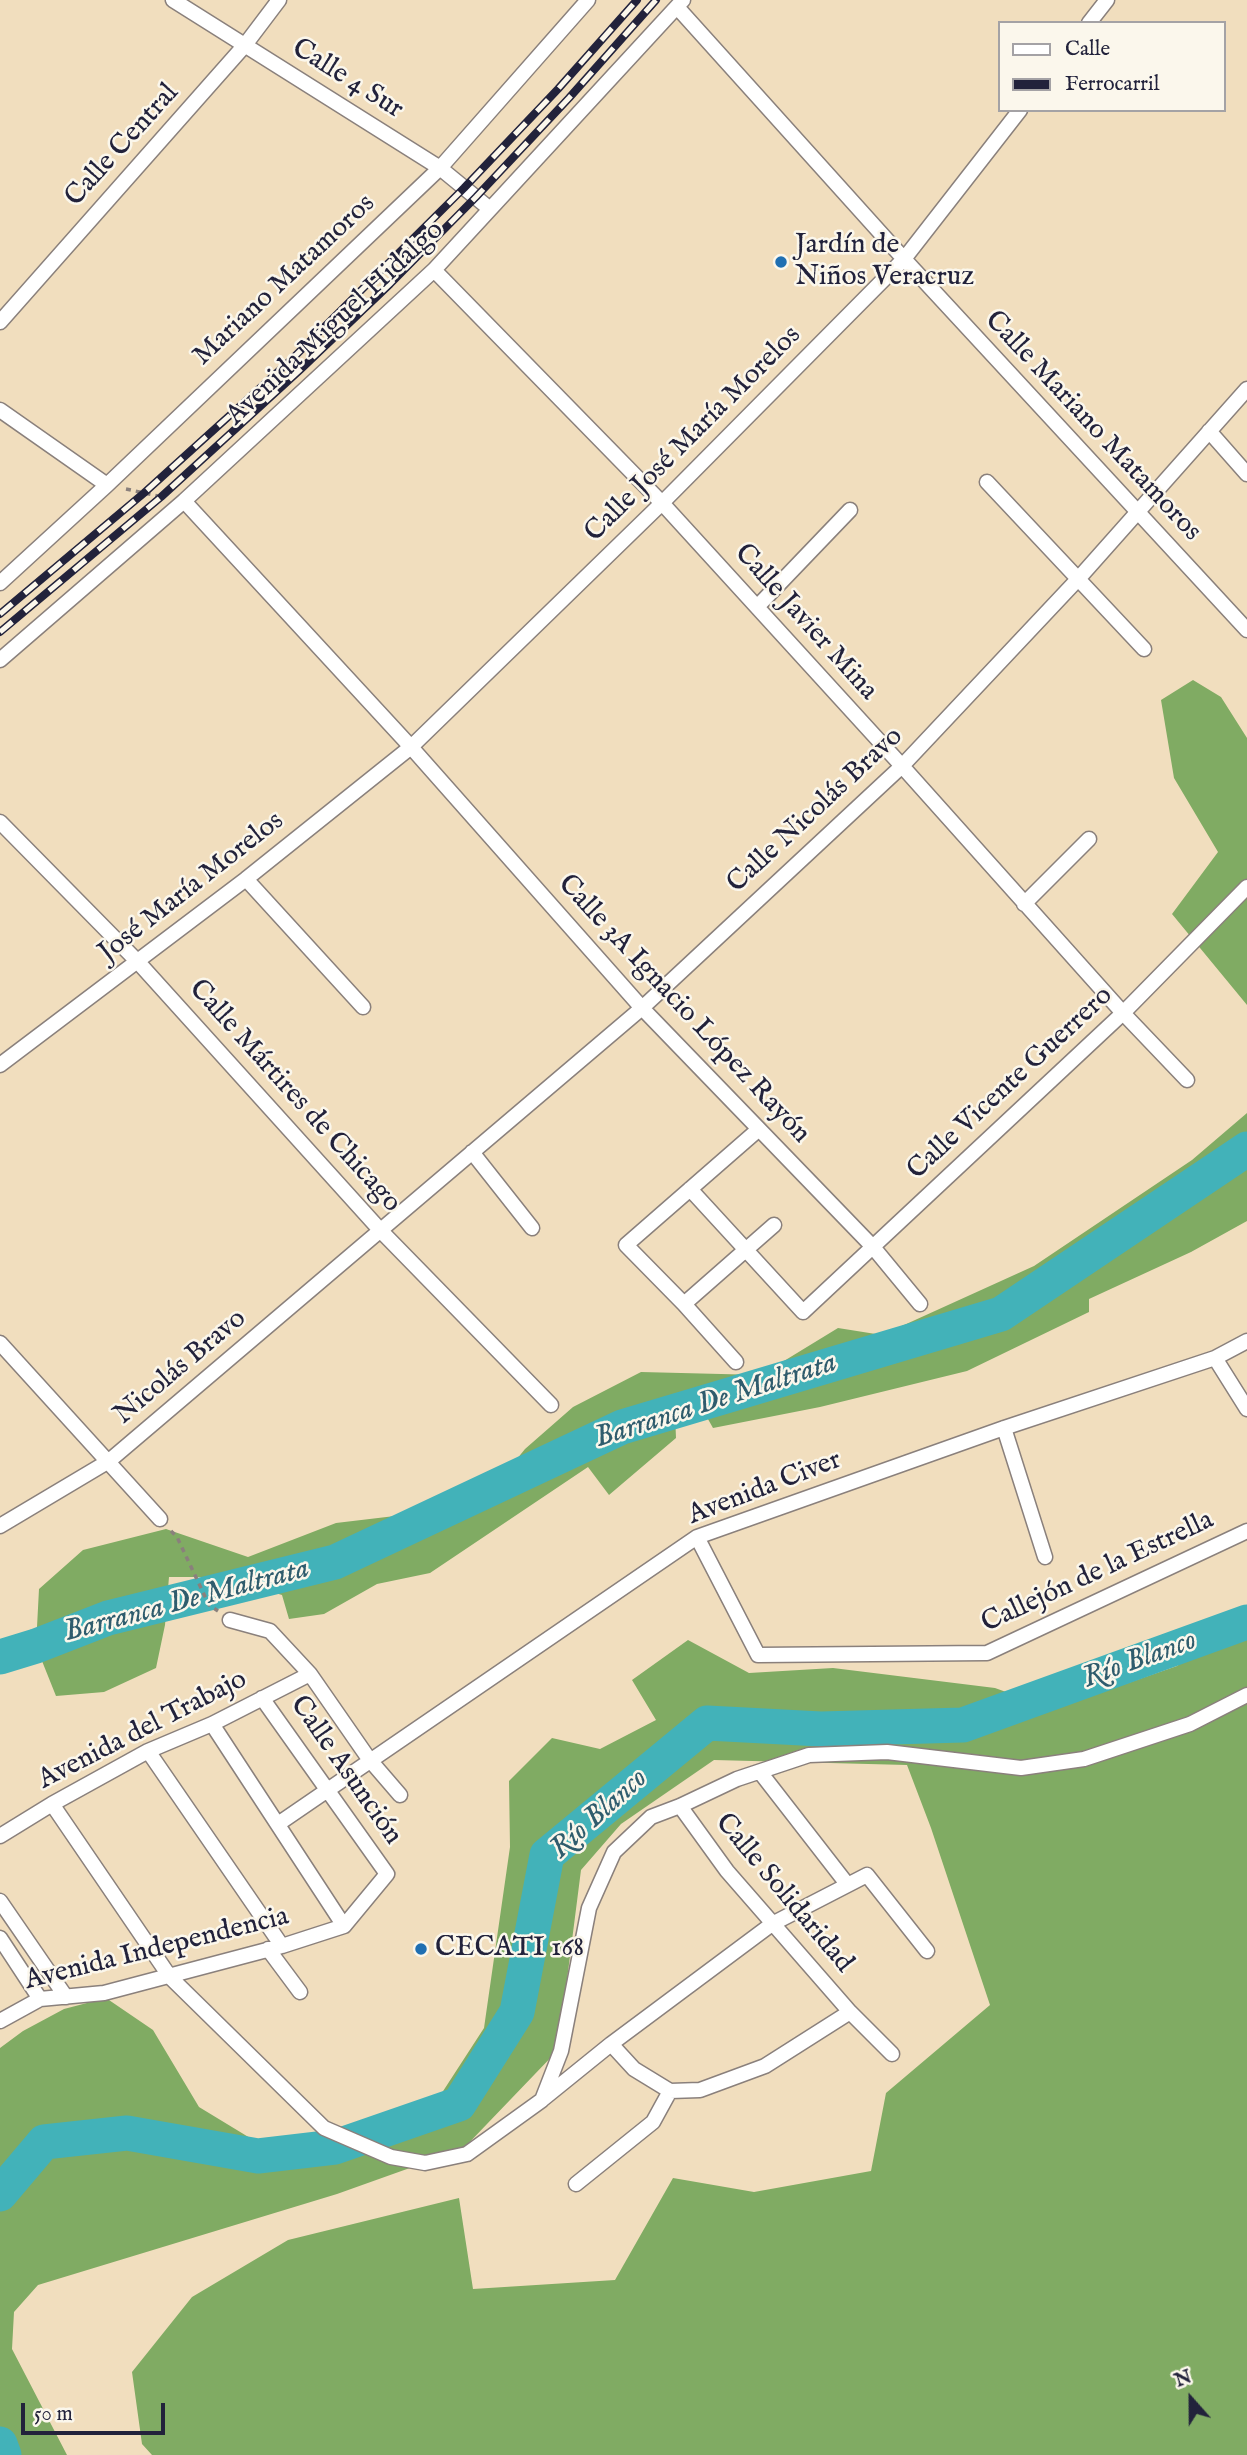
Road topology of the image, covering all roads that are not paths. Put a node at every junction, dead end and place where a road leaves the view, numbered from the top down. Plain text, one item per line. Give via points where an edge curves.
1 (173, 0) edge
2 (279, 0) edge
3 (588, 0) edge
4 (1107, 0) edge
5 (680, 4) edge
6 (1091, 21) edge
7 (245, 45) junction
8 (1018, 112) edge
9 (440, 168) junction
10 (490, 209) junction
11 (904, 259) junction
12 (434, 270) junction
13 (0, 322) edge
14 (1247, 388) edge
15 (0, 410) edge
16 (1209, 431) junction
17 (1247, 474) edge
18 (986, 482) dead end
19 (107, 485) junction
20 (184, 501) junction
21 (662, 503) junction
22 (850, 510) dead end
23 (1137, 512) junction
24 (1079, 578) junction
25 (0, 583) edge
26 (757, 607) junction
27 (1247, 630) edge
28 (1144, 649) dead end
29 (0, 660) edge
30 (411, 747) junction
31 (902, 766) junction
32 (0, 822) edge
33 (1089, 839) dead end
34 (246, 879) junction
35 (1247, 887) edge
36 (1024, 904) junction
37 (138, 962) junction
38 (363, 1007) dead end
39 (642, 1008) junction
40 (1123, 1013) junction
41 (0, 1065) edge
42 (1187, 1080) dead end
43 (758, 1129) junction
44 (472, 1152) junction
45 (690, 1188) junction
46 (774, 1225) dead end
47 (532, 1228) dead end
48 (381, 1231) junction
49 (873, 1247) junction
50 (747, 1249) junction
51 (684, 1304) junction
52 (920, 1304) dead end
53 (1247, 1341) edge
54 (0, 1343) edge
55 (1215, 1358) junction
56 (736, 1362) dead end
57 (551, 1405) dead end
58 (1247, 1409) edge
59 (1004, 1428) junction
60 (109, 1461) junction
61 (160, 1519) dead end
62 (0, 1526) edge
63 (1247, 1531) edge
64 (696, 1537) junction
65 (1045, 1557) dead end
66 (230, 1620) dead end
67 (310, 1674) junction
68 (1247, 1695) edge
69 (262, 1698) junction
70 (212, 1724) junction
71 (148, 1751) junction
72 (369, 1759) junction
73 (760, 1772) junction
74 (327, 1788) junction
75 (400, 1795) dead end
76 (52, 1804) junction
77 (680, 1807) junction
78 (278, 1824) junction
79 (0, 1836) edge
80 (847, 1884) junction
81 (0, 1901) edge
82 (772, 1924) junction
83 (344, 1926) junction
84 (0, 1938) edge
85 (275, 1947) junction
86 (927, 1951) dead end
87 (170, 1977) junction
88 (300, 1992) dead end
89 (66, 1997) junction
90 (40, 1999) junction
91 (850, 2012) junction
92 (0, 2021) edge
93 (611, 2045) junction
94 (892, 2054) dead end
95 (670, 2091) junction
96 (542, 2100) junction
97 (576, 2184) dead end

1 - 7 street, Calle 4 Sur
2 - 7 street, Calle Central
3 - 9 street, Mariano Matamoros
4 - 6 street
5 - 10 street, Avenida Miguel Hidalgo
5 - 11 street, Calle Mariano Matamoros
7 - 9 street, Calle 4 Sur
7 - 13 street, Calle Central
8 - 11 street, Calle José María Morelos
9 - 10 street, Calle 4 Sur
9 - 19 street, Mariano Matamoros
10 - 12 street, Avenida Miguel Hidalgo
11 - 21 street, Calle José María Morelos
11 - 23 street, Calle Mariano Matamoros
12 - 20 street, Avenida Miguel Hidalgo
12 - 21 street, Calle Javier Mina
14 - 16 street, Calle Nicolás Bravo
15 - 19 street
16 - 17 street
16 - 23 street, Calle Nicolás Bravo
18 - 24 street
19 - 25 street, Mariano Matamoros
20 - 29 street, Avenida Miguel Hidalgo
20 - 30 street, Calle 3A Ignacio López Rayón
21 - 26 street, Calle Javier Mina
21 - 30 street, Calle José María Morelos
22 - 26 street
23 - 24 street, Calle Nicolás Bravo
23 - 27 street, Calle Mariano Matamoros
24 - 28 street
24 - 31 street, Calle Nicolás Bravo
26 - 31 street, Calle Javier Mina
30 - 34 street, José María Morelos
30 - 39 street, Calle 3A Ignacio López Rayón
31 - 36 street, Calle Javier Mina
31 - 39 street, Calle Nicolás Bravo
32 - 37 street, Calle Mártires de Chicago
33 - 36 street
34 - 37 street, José María Morelos
34 - 38 street
35 - 40 street, Calle Vicente Guerrero
36 - 40 street, Calle Javier Mina
37 - 41 street, José María Morelos
37 - 48 street, Calle Mártires de Chicago
39 - 43 street, Calle 3A Ignacio López Rayón
39 - 44 street, Calle Nicolás Bravo
40 - 42 street, Calle Javier Mina
40 - 49 street, Calle Vicente Guerrero
43 - 45 street
43 - 49 street, Calle 3A Ignacio López Rayón
44 - 47 street
44 - 48 street, Calle Nicolás Bravo
45 - 50 street
45 - 51 street via 626,1245
46 - 50 street
48 - 57 street, Calle Mártires de Chicago
48 - 60 street, Nicolás Bravo
49 - 50 street, Calle Vicente Guerrero via 803,1312
49 - 52 street, Calle 3A Ignacio López Rayón
50 - 51 street
51 - 56 street
53 - 55 street, Avenida Civer
54 - 60 street
55 - 58 street
55 - 59 street, Avenida Civer
59 - 64 street, Avenida Civer
59 - 65 street
60 - 61 street
60 - 62 street, Nicolás Bravo
63 - 64 street, Callejón de la Estrella via 987,1653 758,1655
64 - 72 street, Avenida Civer
66 - 67 street via 270,1631
67 - 69 street, Avenida del Trabajo
67 - 72 street
68 - 73 street via 1190,1724 1084,1759 1021,1769 887,1752 809,1755
69 - 70 street, Avenida del Trabajo
69 - 74 street, Calle Asunción
70 - 71 street, Avenida del Trabajo
70 - 78 street
71 - 76 street, Avenida del Trabajo
71 - 85 street
72 - 74 street, Avenida Civer
72 - 75 street
73 - 77 street
73 - 80 street
74 - 78 street, Avenida Civer
74 - 83 street, Calle Asunción via 387,1874
76 - 79 street, Avenida del Trabajo
76 - 87 street
77 - 82 street, Calle Solidaridad
77 - 96 street via 651,1817 614,1852 589,1908 561,2051
78 - 83 street
80 - 82 street
80 - 86 street via 867,1875
81 - 89 street
82 - 91 street, Calle Solidaridad
82 - 93 street
83 - 85 street, Avenida Independencia
84 - 90 street
85 - 87 street, Avenida Independencia
85 - 88 street
87 - 89 street, Avenida Independencia
87 - 96 street via 324,2128 391,2157 425,2163 467,2154
89 - 90 street, Avenida Independencia
90 - 92 street, Avenida Independencia
91 - 94 street, Calle Solidaridad
91 - 95 street via 765,2066 699,2090
93 - 95 street via 634,2069
93 - 96 street
95 - 97 street via 653,2122

